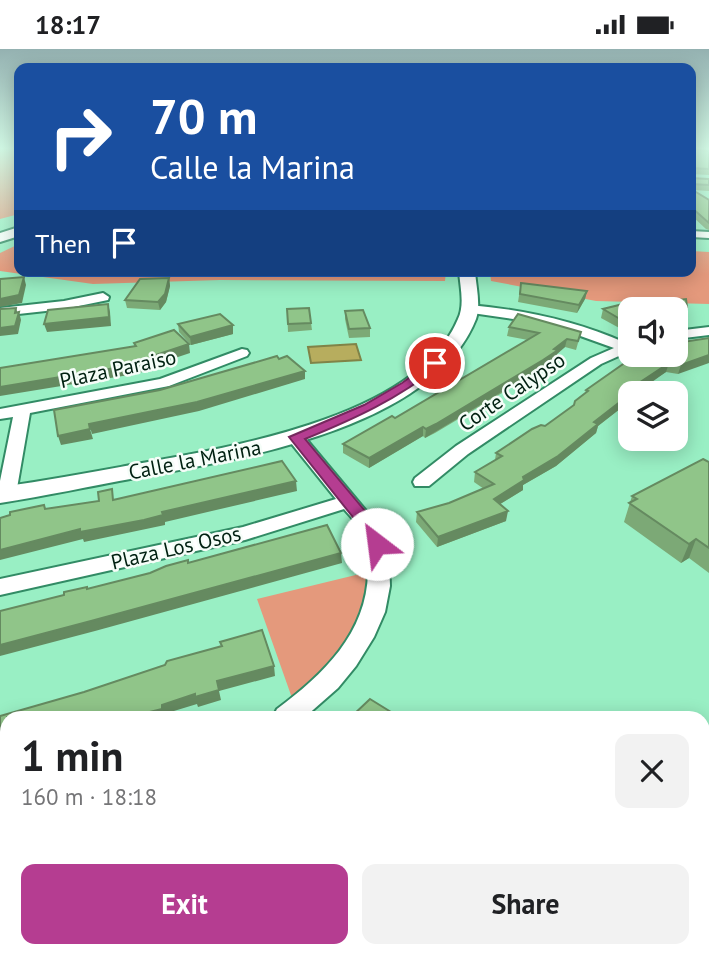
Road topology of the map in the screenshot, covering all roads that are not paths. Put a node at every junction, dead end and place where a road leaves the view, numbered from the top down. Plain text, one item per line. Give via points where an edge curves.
1 (467, 277) edge
2 (103, 297) dead end
3 (470, 309) junction
4 (0, 312) edge
5 (709, 331) edge
6 (688, 334) edge
7 (618, 343) edge
8 (618, 351) edge
9 (242, 353) dead end
10 (22, 410) junction
11 (0, 414) edge
12 (296, 437) junction
13 (422, 482) dead end
14 (3, 494) edge
15 (350, 501) junction
16 (0, 587) edge
17 (294, 711) edge

1 - 3 street
2 - 4 street
3 - 7 street via 573,325
3 - 12 street, Calle la Marina via 450,347 414,380 369,408
5 - 6 street
8 - 13 street, Corte Calypso via 596,361
9 - 10 street, Plaza Paraiso via 176,380
10 - 11 street, Plaza Paraiso
10 - 14 street
12 - 14 street, Calle la Marina via 230,454
12 - 15 street
15 - 16 street, Plaza Los Osos via 245,533
15 - 17 street via 377,544 381,577 374,612 342,669

